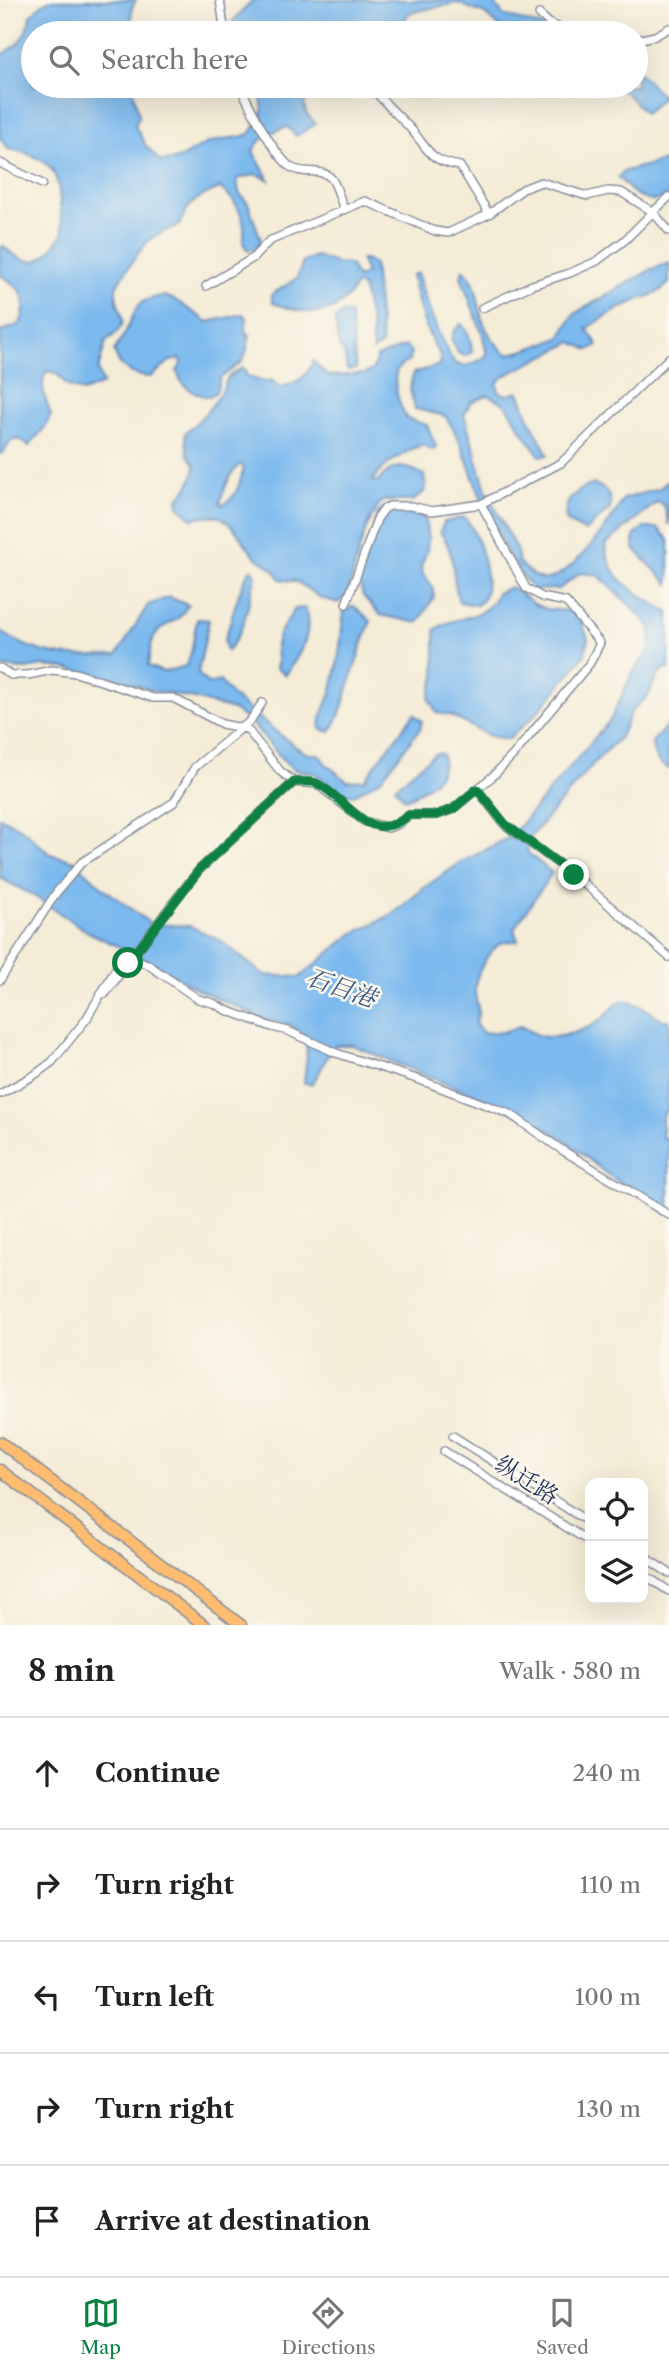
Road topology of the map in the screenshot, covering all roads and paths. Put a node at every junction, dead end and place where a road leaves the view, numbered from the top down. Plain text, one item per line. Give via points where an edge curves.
1 (220, 0) edge
2 (539, 14) dead end
3 (223, 21) edge
4 (547, 21) edge
5 (669, 28) edge
6 (648, 37) edge
7 (246, 98) edge
8 (381, 98) edge
9 (0, 163) edge
10 (42, 184) dead end
11 (669, 197) edge
12 (344, 208) junction
13 (653, 212) junction
14 (489, 214) junction
15 (669, 231) edge
16 (206, 286) dead end
17 (482, 308) dead end
18 (669, 358) edge
19 (481, 504) junction
20 (346, 604) dead end
21 (0, 668) edge
22 (262, 703) dead end
23 (241, 728) junction
24 (294, 782) junction
25 (477, 789) junction
26 (669, 957) edge
27 (0, 980) edge
28 (85, 1021) junction
29 (0, 1094) edge
30 (669, 1214) edge
31 (453, 1436) dead end
32 (0, 1442) edge
33 (444, 1451) dead end
34 (0, 1470) edge
35 (585, 1520) edge
36 (588, 1541) edge
37 (648, 1559) edge
38 (669, 1573) edge
39 (648, 1577) edge
40 (669, 1591) edge
41 (204, 1625) edge
42 (240, 1625) edge

1 - 3 street
2 - 4 street
5 - 6 street
7 - 12 street via 290,167 331,178
8 - 14 street via 433,156 460,166
9 - 10 street
11 - 13 street
12 - 14 street via 365,201 448,233
12 - 16 street via 269,241 253,258
13 - 14 street via 621,192 587,196 541,182
13 - 15 street
13 - 17 street via 597,261
18 - 19 street via 569,456
19 - 20 street via 432,511 411,506 385,508
19 - 25 street via 526,588 566,602 600,643 590,663 544,720
21 - 23 street via 11,675 52,670 76,673 153,698 173,698 222,724
22 - 23 street
23 - 24 street via 247,729
23 - 27 street via 195,767 174,802 78,867 56,892
24 - 25 street via 317,784 364,821 388,828 409,815 437,815 453,809
24 - 28 street, bridge via 199,870
25 - 26 street via 505,824 574,875
28 - 29 street via 52,1062
28 - 30 street via 124,955 198,999 288,1031 336,1054 510,1114
31 - 35 street, 纵迁路
32 - 42 main road
33 - 36 street, 纵迁路
34 - 41 main road
37 - 38 street
39 - 40 street

